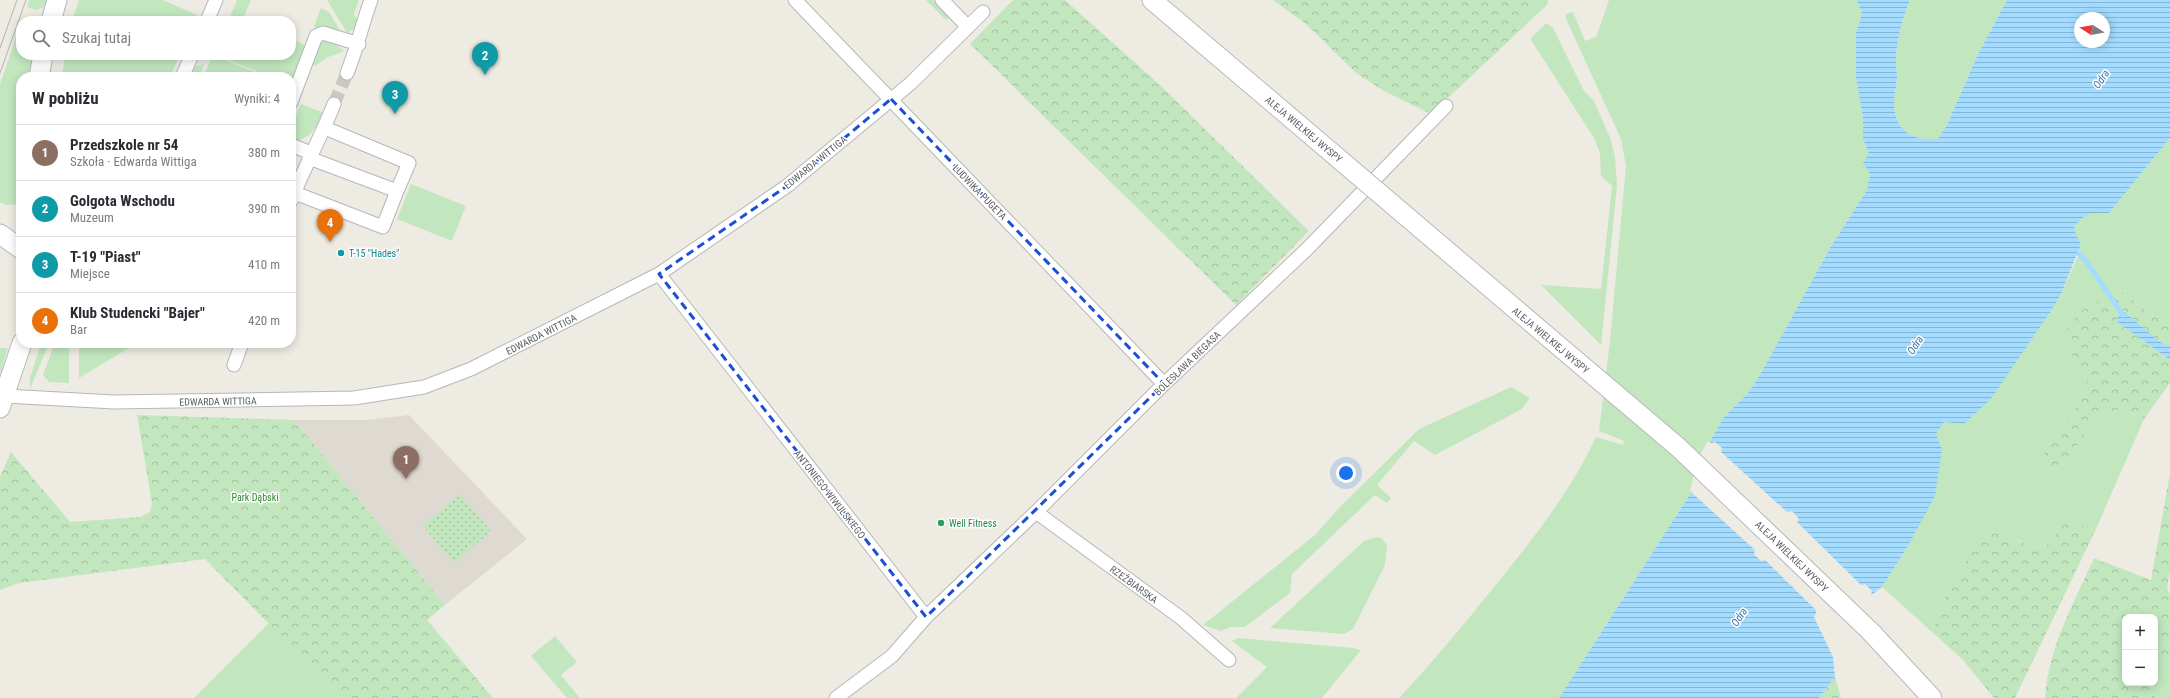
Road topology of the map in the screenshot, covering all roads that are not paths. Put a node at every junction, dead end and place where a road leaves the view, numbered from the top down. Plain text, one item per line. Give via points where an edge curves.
1 (57, 0) edge
2 (216, 0) edge
3 (371, 0) edge
4 (795, 0) edge
5 (942, 0) edge
6 (1152, 0) edge
7 (983, 12) dead end
8 (52, 16) edge
9 (209, 16) edge
10 (968, 27) junction
11 (359, 44) junction
12 (42, 60) edge
13 (190, 60) edge
14 (40, 72) edge
15 (184, 72) edge
16 (347, 73) tunnel mouth
17 (296, 89) edge
18 (891, 99) junction
19 (334, 104) tunnel mouth
20 (1446, 106) dead end
21 (325, 128) junction
22 (296, 148) edge
23 (310, 156) junction
24 (296, 190) edge
25 (397, 191) junction
26 (296, 198) edge
27 (0, 234) edge
28 (16, 245) edge
29 (659, 274) junction
30 (20, 348) edge
31 (240, 348) edge
32 (234, 365) dead end
33 (1164, 384) junction
34 (2, 402) edge
35 (1036, 512) junction
36 (926, 617) junction
37 (1229, 660) dead end
38 (836, 698) edge
39 (1932, 698) edge

1 - 8 main road
2 - 9 street
3 - 11 street
4 - 18 street, LUDWIKA PUGETA
5 - 10 street
6 - 39 main road, ALEJA WIELKIEJ WYSPY, bridge via 1679,448 1871,632
7 - 10 street, EDWARDA WITTIGA
10 - 18 street, EDWARDA WITTIGA
11 - 16 street
11 - 17 street via 323,33 316,36
12 - 14 main road
13 - 15 street
18 - 29 street, EDWARDA WITTIGA via 787,186
18 - 33 street, LUDWIKA PUGETA
19 - 21 street
20 - 33 street, BOLESŁAWA BIEGASA via 1306,250
21 - 23 street
21 - 25 street via 409,163
22 - 23 street
23 - 24 street
23 - 25 street
25 - 26 street via 384,227
27 - 28 main road
29 - 34 street, EDWARDA WITTIGA via 471,369 424,387 354,398
29 - 36 street, ANTONIEGO WIWULSKIEGO
30 - 34 main road
31 - 32 street
33 - 35 street, BOLESŁAWA BIEGASA
35 - 36 street, BOLESŁAWA BIEGASA
35 - 37 street, RZEŹBIARSKA via 1181,618
36 - 38 street via 892,656

